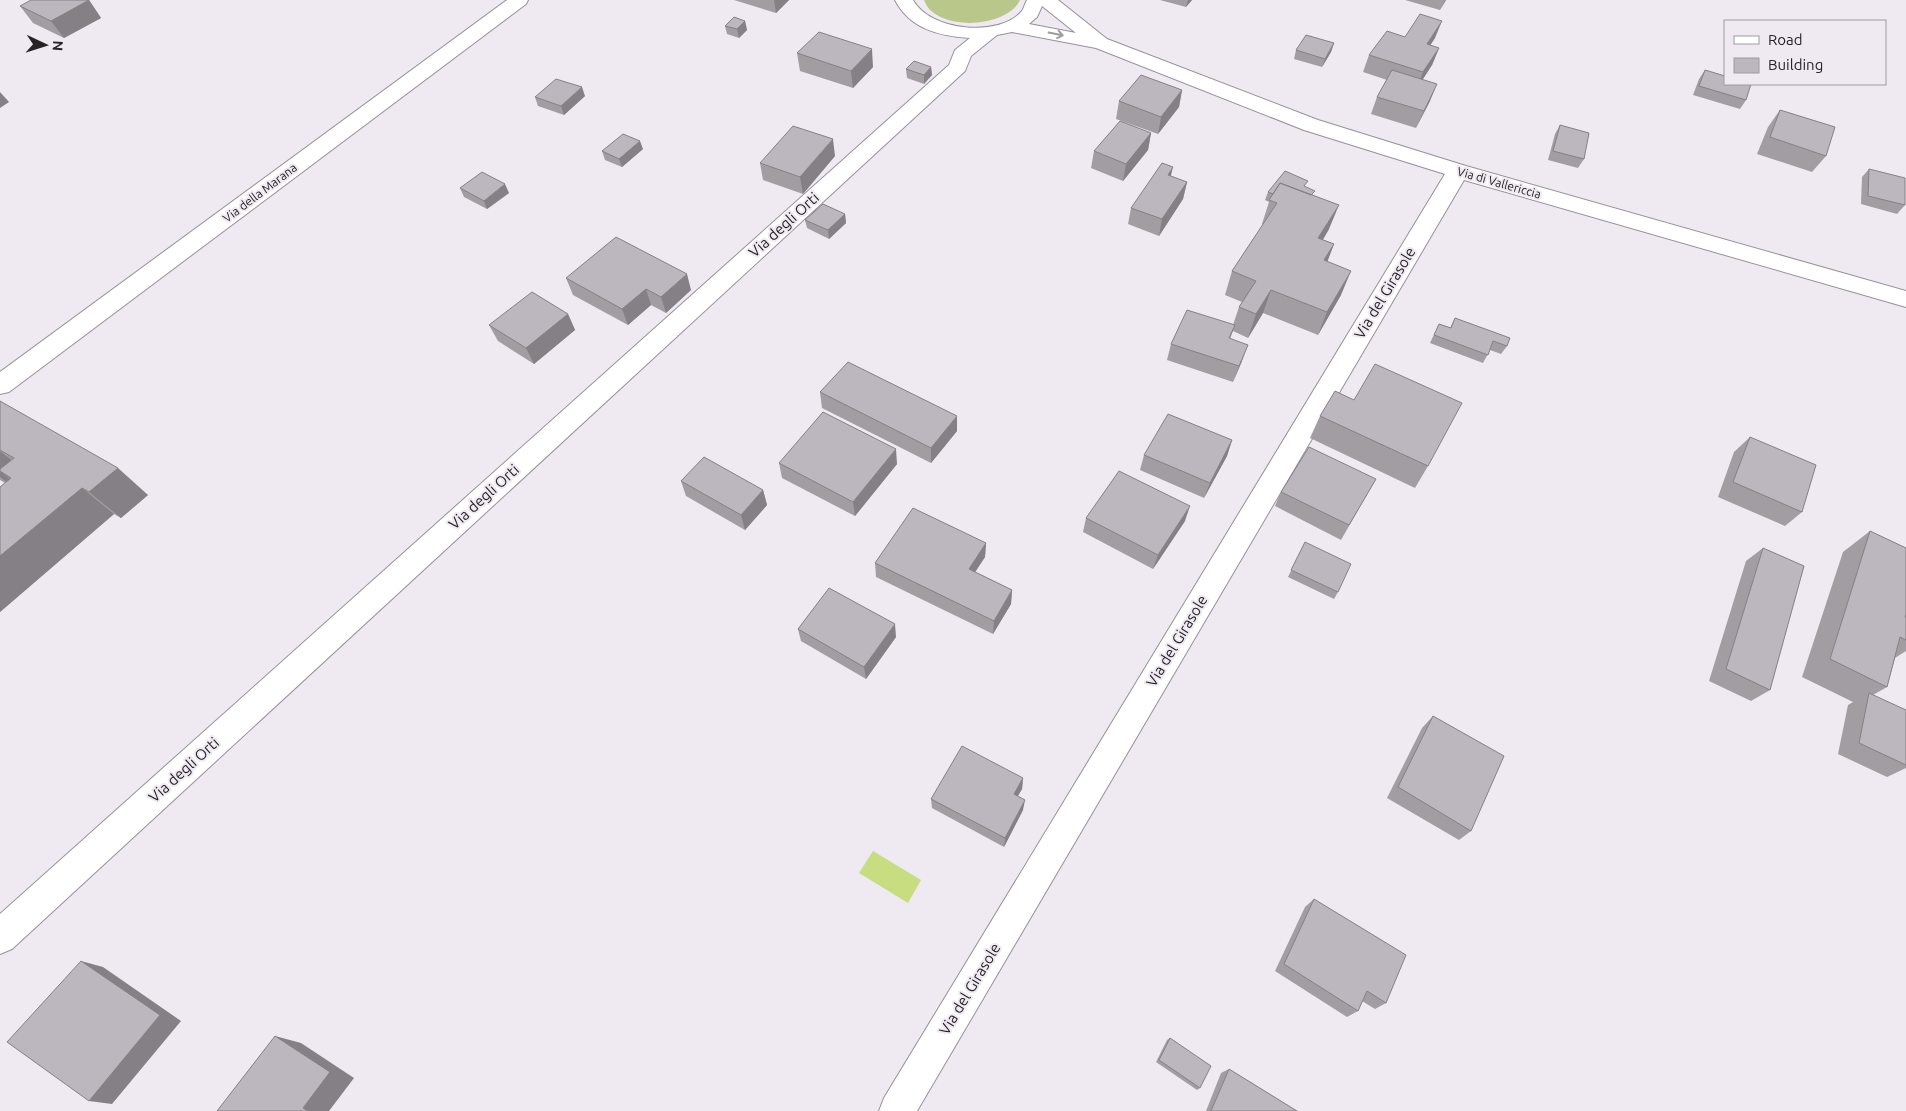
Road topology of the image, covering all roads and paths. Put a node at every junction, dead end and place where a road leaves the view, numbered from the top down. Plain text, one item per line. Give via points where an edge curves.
1 (519, 0) edge
2 (904, 0) edge
3 (1036, 0) edge
4 (1046, 0) edge
5 (1011, 26) junction
6 (945, 30) junction
7 (991, 31) junction
8 (1101, 43) junction
9 (962, 54) junction
10 (1458, 171) junction
11 (1906, 299) edge
12 (0, 386) edge
13 (0, 937) edge
14 (897, 1111) edge

1 - 12 street, Via della Marana
2 - 6 street via 911,12 925,23
3 - 5 street via 1026,16
4 - 8 street, Via di Vallericcia
5 - 7 street
5 -> 8 street, Via di Vallericcia
6 - 7 street
6 - 9 street
7 - 9 street, Via degli Orti
8 - 10 street, Via di Vallericcia via 1311,125
9 - 13 street, Via degli Orti via 958,67
10 - 11 street, Via di Vallericcia
10 - 14 street, Via del Girasole

